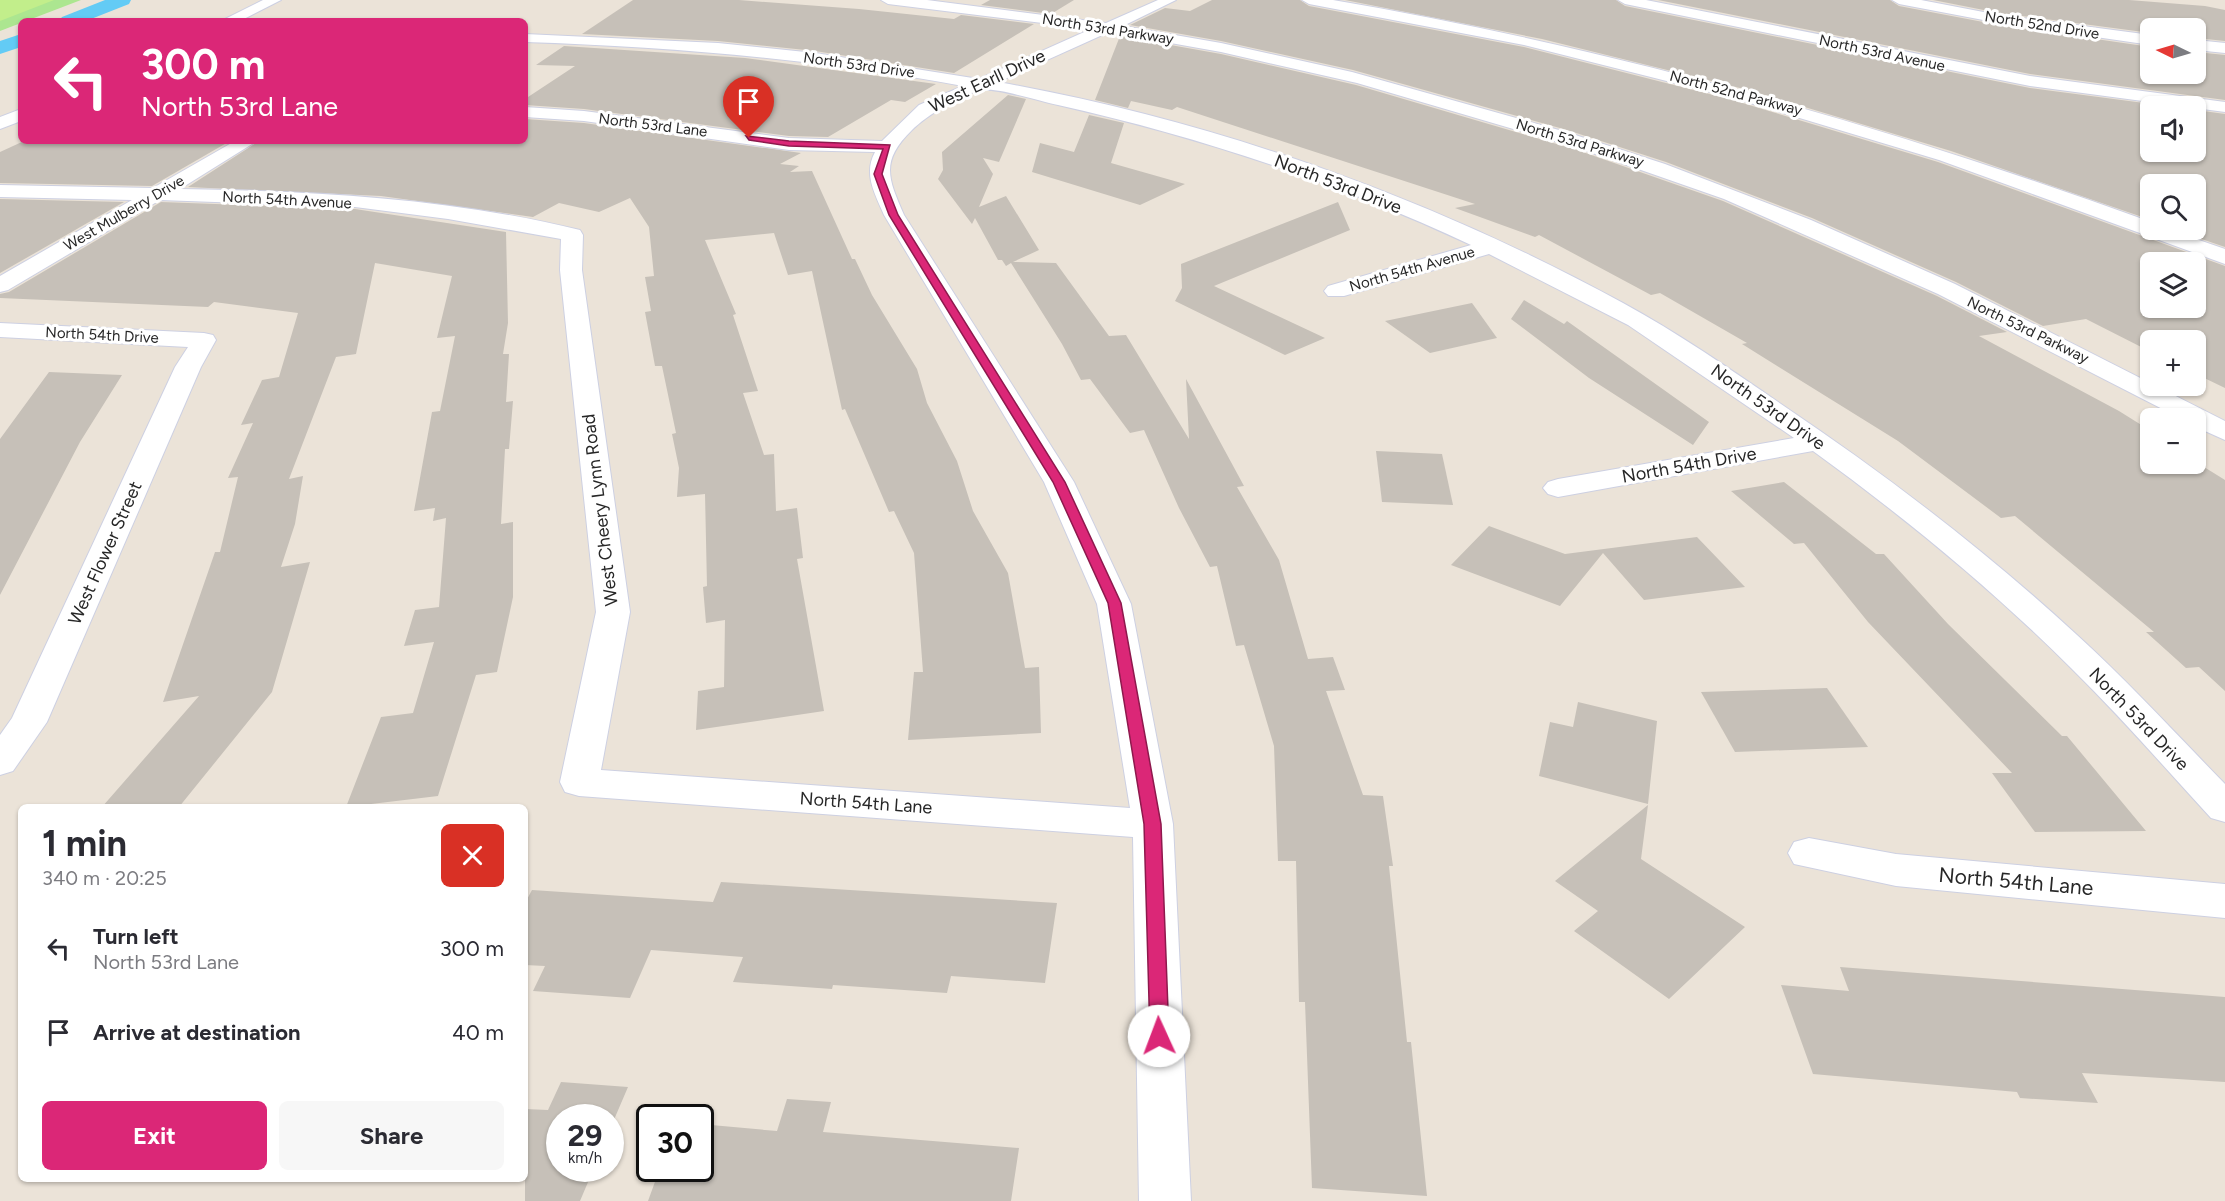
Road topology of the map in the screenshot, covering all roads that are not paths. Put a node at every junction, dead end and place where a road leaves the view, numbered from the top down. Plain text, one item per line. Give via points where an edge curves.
1 (274, 0) edge
2 (888, 0) edge
3 (1169, 0) edge
4 (1309, 0) edge
5 (1625, 0) edge
6 (1899, 0) edge
7 (235, 18) edge
8 (1106, 28) junction
9 (528, 38) edge
10 (2140, 38) edge
11 (2206, 46) edge
12 (2225, 48) edge
13 (979, 83) junction
14 (2140, 98) edge
15 (2206, 105) edge
16 (2225, 107) edge
17 (528, 112) edge
18 (18, 115) edge
19 (0, 124) edge
20 (243, 144) edge
21 (1221, 144) junction
22 (887, 147) junction
23 (1188, 153) dead end
24 (0, 191) edge
25 (154, 195) junction
26 (2140, 225) edge
27 (572, 235) joint
28 (2180, 240) edge
29 (1488, 247) junction
30 (2225, 257) edge
31 (0, 285) edge
32 (1336, 291) dead end
33 (0, 330) edge
34 (204, 340) joint
35 (2225, 432) edge
36 (1819, 442) junction
37 (1558, 488) dead end
38 (15, 724) edge
39 (0, 762) edge
40 (579, 782) joint
41 (2225, 808) edge
42 (1153, 824) junction
43 (1809, 853) dead end
44 (2225, 901) edge
45 (1165, 1201) edge

1 - 7 street
2 - 8 street, North 53rd Parkway
3 - 8 street, West Earll Drive
4 - 26 street, North 52nd Parkway via 1394,13 1510,38 1795,108
5 - 14 street, North 53rd Avenue via 1940,65
6 - 10 street, North 52nd Drive
8 - 13 street, West Earll Drive
8 - 35 street, North 53rd Parkway via 1331,71 1656,167 1869,254 2076,351
9 - 13 street, North 53rd Drive via 781,54
11 - 12 street
13 - 21 street, North 53rd Drive via 1129,115
13 - 22 street, West Earll Drive via 926,109 901,128
15 - 16 street, North 53rd Avenue
17 - 22 street, North 53rd Lane via 584,116 789,144
18 - 19 street
20 - 25 street, West Mulberry Drive
21 - 23 street
21 - 29 street, North 53rd Drive via 1353,186
22 - 42 street, West Earll Drive via 878,174 894,215 1059,482 1114,603
24 - 25 street, North 54th Avenue
25 - 27 street, North 54th Avenue via 325,200 450,213
25 - 31 street, West Mulberry Drive
27 - 40 street, West Cheery Lynn Road via 571,270 613,612
28 - 30 street, North 52nd Parkway
29 - 32 street, North 54th Avenue
29 - 36 street, North 53rd Drive via 1600,300 1702,362
33 - 34 street, North 54th Drive
34 - 38 street, West Flower Street
36 - 37 street, North 54th Drive
36 - 41 street, North 53rd Drive via 1928,526 2065,642
38 - 39 street, West Flower Street
40 - 42 street, North 54th Lane
42 - 45 street, West Earll Drive
43 - 44 street, North 54th Lane via 1896,870

